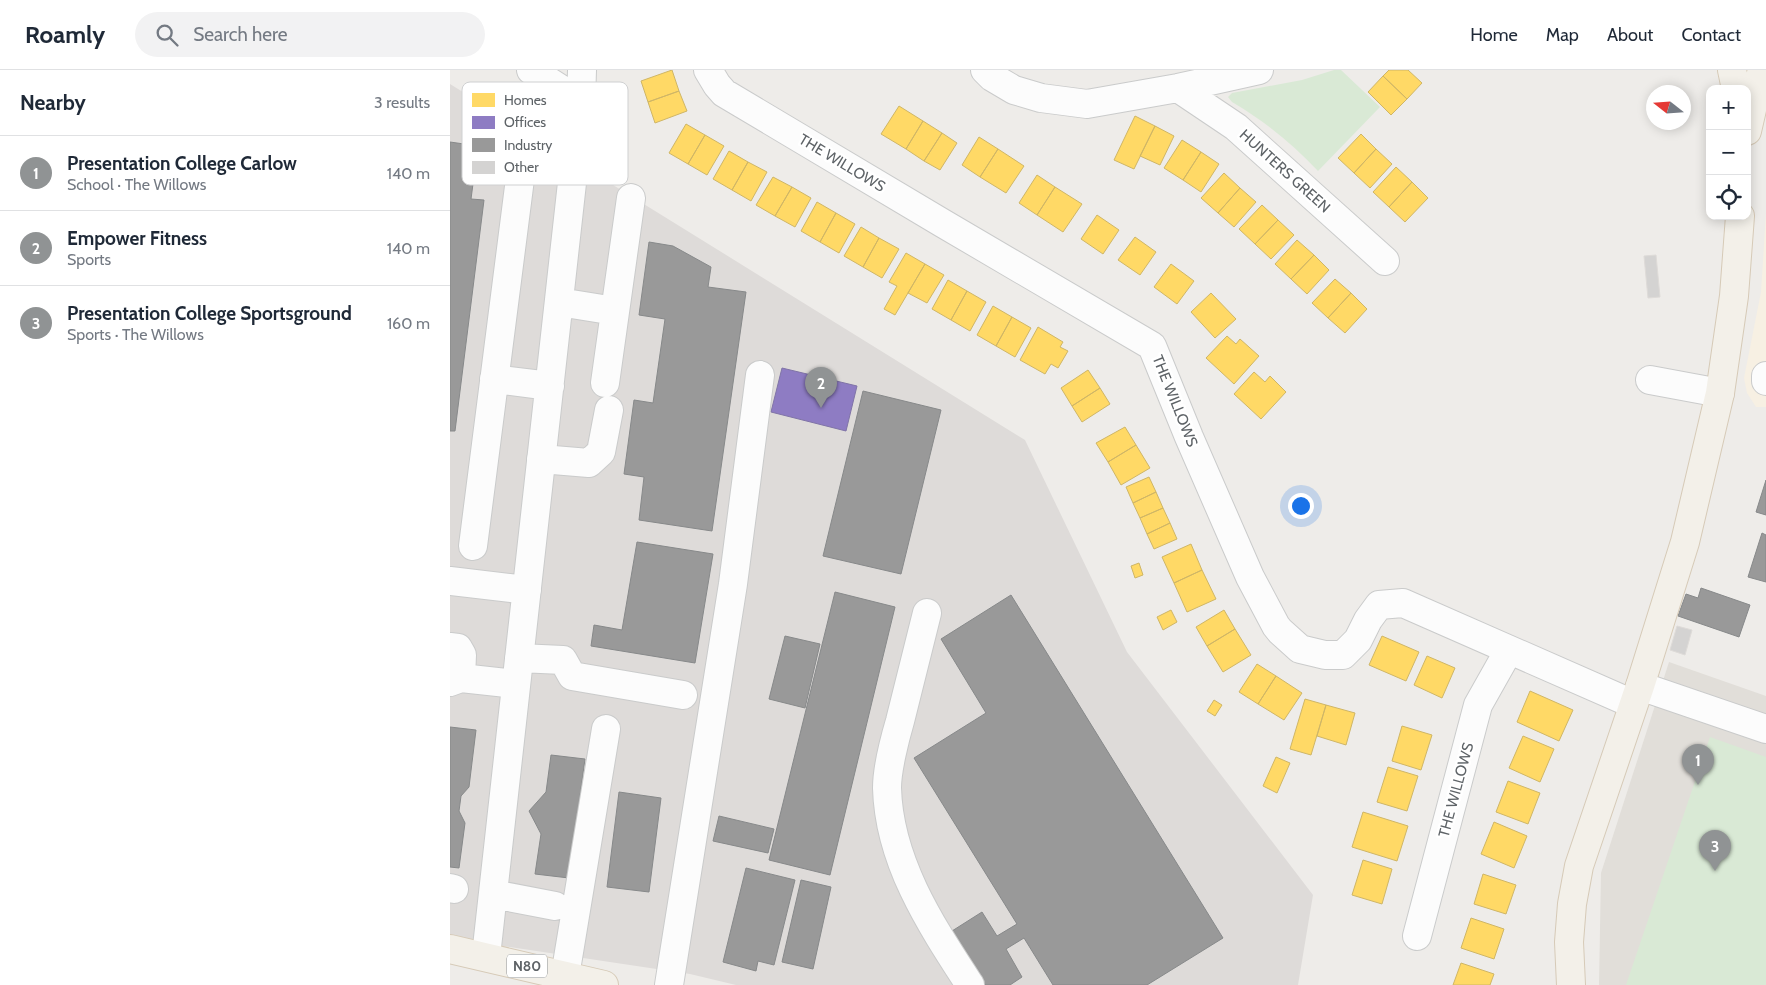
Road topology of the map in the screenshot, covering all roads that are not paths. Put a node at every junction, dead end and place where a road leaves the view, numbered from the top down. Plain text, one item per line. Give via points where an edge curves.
1 (531, 70) edge
2 (708, 70) edge
3 (985, 70) edge
4 (1259, 70) edge
5 (1732, 70) edge
6 (1762, 70) edge
7 (550, 82) edge
8 (1735, 85) edge
9 (1178, 88) junction
10 (1747, 130) edge
11 (519, 185) edge
12 (572, 185) edge
13 (631, 198) dead end
14 (1740, 220) edge
15 (1385, 262) dead end
16 (559, 302) junction
17 (615, 311) junction
18 (760, 375) dead end
19 (1766, 376) edge
20 (494, 379) junction
21 (1650, 380) dead end
22 (1766, 381) edge
23 (606, 383) dead end
24 (550, 386) junction
25 (1720, 392) junction
26 (609, 410) dead end
27 (541, 459) junction
28 (473, 546) dead end
29 (450, 581) edge
30 (527, 590) junction
31 (928, 614) dead end
32 (450, 647) edge
33 (1509, 650) junction
34 (519, 658) junction
35 (456, 680) edge
36 (516, 684) junction
37 (683, 695) dead end
38 (1637, 695) junction
39 (606, 729) dead end
40 (1766, 729) edge
41 (493, 894) junction
42 (555, 906) dead end
43 (1417, 936) dead end
44 (450, 949) edge
45 (486, 956) junction
46 (565, 976) junction
47 (604, 985) edge
48 (669, 985) edge
49 (970, 985) edge
50 (1571, 985) edge

1 - 7 street
2 - 33 street, THE WILLOWS via 724,93 1152,346 1250,577 1280,631 1300,649 1343,655 1358,640 1379,605 1403,603
3 - 9 street via 1014,90 1041,98 1087,104
4 - 9 street
5 - 8 main road
6 - 10 main road
9 - 15 street, HUNTERS GREEN via 1236,127
11 - 20 street
12 - 16 street
13 - 17 street
14 - 25 main road via 1734,296
16 - 17 street
16 - 24 street
17 - 23 street
18 - 48 street via 731,594
19 - 22 street
20 - 24 street
20 - 28 street
21 - 25 street
24 - 27 street
25 - 38 main road via 1685,542
26 - 27 street via 601,452 589,463
27 - 30 street
29 - 30 street
30 - 34 street
31 - 49 street via 893,750 887,786 890,823 902,866 936,931
32 - 35 street via 458,648 462,655
33 - 38 street, THE WILLOWS
33 - 43 street, THE WILLOWS via 1478,706
34 - 36 street
34 - 37 street via 562,660 572,676
35 - 36 street
36 - 41 street
38 - 40 street, THE WILLOWS
38 - 50 main road via 1579,866 1568,942
39 - 46 street
41 - 42 street
41 - 45 street
44 - 45 main road, N80
45 - 46 main road, N80
46 - 47 main road, N80

